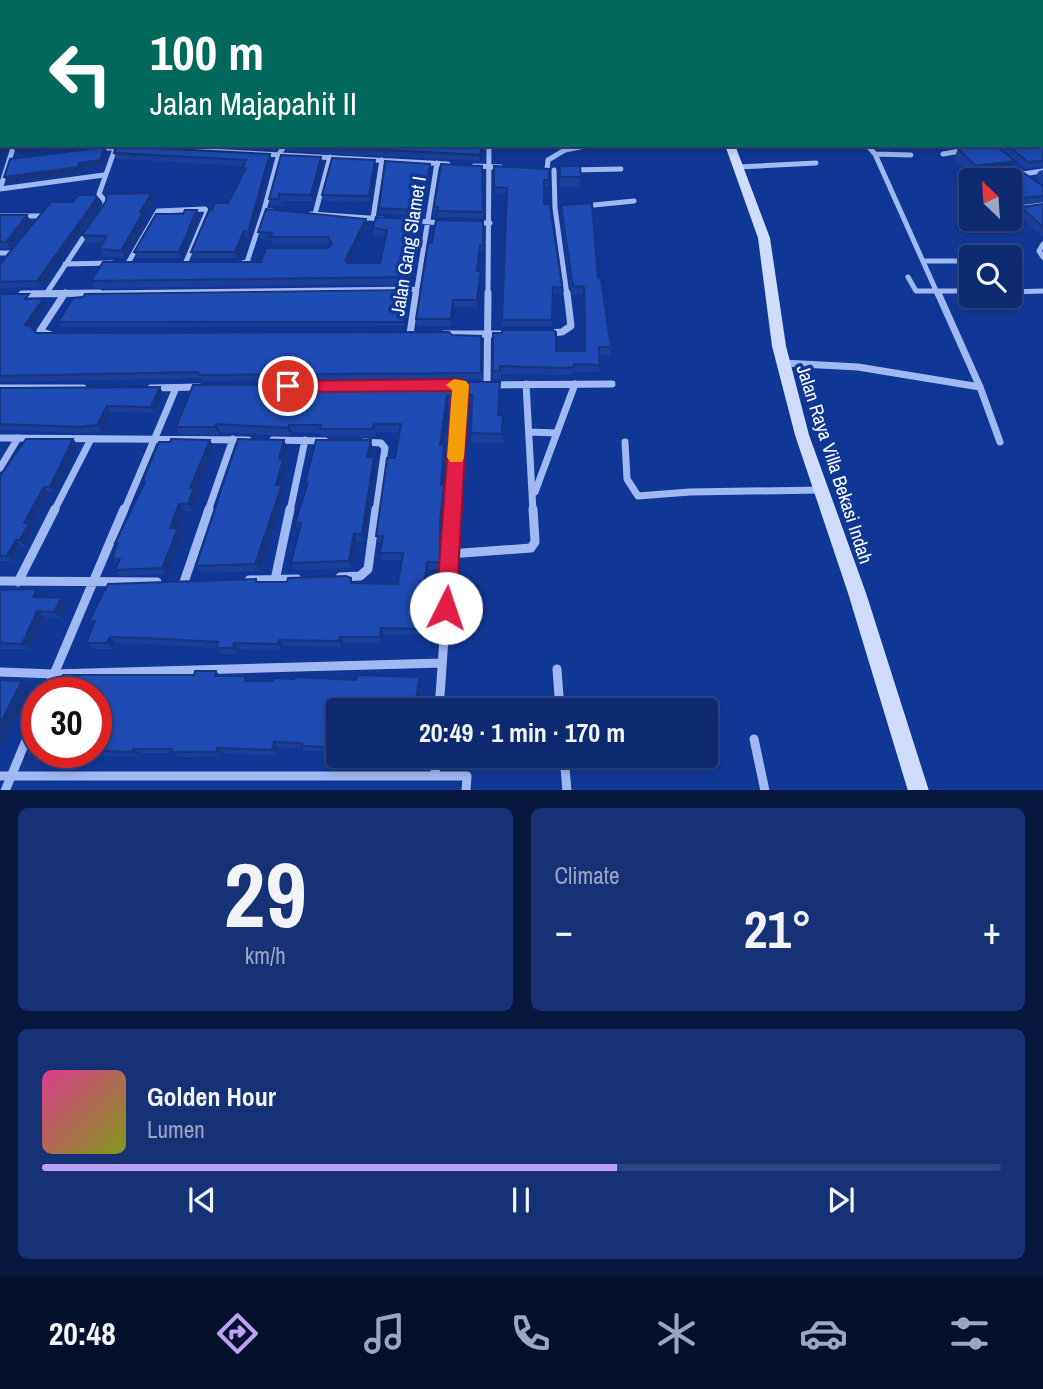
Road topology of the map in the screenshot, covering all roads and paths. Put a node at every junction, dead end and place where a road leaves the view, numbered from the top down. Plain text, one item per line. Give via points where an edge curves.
1 (13, 147) edge
2 (109, 147) edge
3 (116, 147) edge
4 (284, 147) edge
5 (489, 147) edge
6 (580, 147) edge
7 (731, 147) edge
8 (869, 147) edge
9 (142, 148) edge
10 (978, 149) edge
11 (89, 150) edge
12 (279, 154) junction
13 (875, 154) junction
14 (943, 154) dead end
15 (911, 155) dead end
16 (330, 157) junction
17 (23, 158) edge
18 (9, 160) junction
19 (382, 160) junction
20 (437, 163) junction
21 (816, 163) dead end
22 (450, 164) edge
23 (462, 165) edge
24 (1012, 165) edge
25 (488, 166) junction
26 (511, 167) edge
27 (739, 167) junction
28 (1015, 168) edge
29 (535, 169) edge
30 (550, 169) junction
31 (621, 169) dead end
32 (1043, 171) edge
33 (1022, 174) joint
34 (104, 175) junction
35 (1032, 183) edge
36 (0, 189) edge
37 (634, 201) dead end
38 (1043, 205) edge
39 (582, 206) edge
40 (569, 207) edge
41 (555, 208) junction
42 (1022, 208) edge
43 (46, 210) edge
44 (264, 211) junction
45 (277, 211) edge
46 (302, 213) edge
47 (315, 214) junction
48 (0, 216) edge
49 (41, 216) junction
50 (373, 218) junction
51 (429, 222) junction
52 (453, 223) edge
53 (465, 223) edge
54 (490, 223) junction
55 (34, 225) edge
56 (20, 244) edge
57 (1043, 244) edge
58 (252, 249) junction
59 (265, 249) edge
60 (0, 253) edge
61 (13, 253) junction
62 (1043, 257) edge
63 (7, 261) edge
64 (922, 261) junction
65 (959, 261) edge
66 (128, 263) junction
67 (140, 263) edge
68 (65, 264) junction
69 (174, 264) edge
70 (186, 264) junction
71 (199, 264) edge
72 (227, 264) edge
73 (908, 277) dead end
74 (416, 289) junction
75 (936, 291) junction
76 (959, 291) edge
77 (1043, 291) edge
78 (1022, 292) edge
79 (65, 293) junction
80 (11, 294) edge
81 (46, 294) junction
82 (545, 333) edge
83 (396, 334) edge
84 (410, 334) junction
85 (423, 334) edge
86 (436, 334) edge
87 (489, 334) junction
88 (517, 334) edge
89 (62, 335) edge
90 (783, 363) junction
91 (526, 384) junction
92 (575, 384) junction
93 (612, 384) dead end
94 (442, 385) edge
95 (461, 385) junction
96 (487, 385) junction
97 (204, 387) edge
98 (980, 387) junction
99 (0, 388) edge
100 (95, 388) edge
101 (136, 388) edge
102 (176, 388) junction
103 (529, 432) junction
104 (557, 433) junction
105 (0, 438) edge
106 (18, 438) junction
107 (91, 439) junction
108 (154, 439) junction
109 (233, 439) junction
110 (257, 440) edge
111 (269, 440) edge
112 (305, 440) junction
113 (330, 441) edge
114 (355, 442) edge
115 (625, 442) dead end
116 (1000, 442) dead end
117 (0, 468) edge
118 (821, 490) junction
119 (534, 495) junction
120 (449, 554) junction
121 (323, 577) edge
122 (311, 578) edge
123 (275, 580) junction
124 (0, 581) edge
125 (197, 581) edge
126 (236, 581) edge
127 (18, 582) junction
128 (184, 582) junction
129 (92, 584) junction
130 (442, 663) junction
131 (557, 669) dead end
132 (0, 673) edge
133 (54, 674) junction
134 (53, 677) edge
135 (440, 698) edge
136 (559, 698) edge
137 (754, 738) dead end
138 (21, 746) edge
139 (435, 768) edge
140 (565, 768) edge
141 (6, 776) edge
142 (435, 776) junction
143 (5, 790) edge
144 (466, 790) edge
145 (567, 790) edge
146 (765, 790) edge
147 (919, 790) edge

1 - 18 street
2 - 11 street
3 - 34 street
4 - 12 street
5 - 25 street
6 - 30 street via 548,160
7 - 27 main road, Jalan Raya Villa Bekasi Indah
8 - 13 street
9 - 12 street
10 - 14 street
12 - 16 street
12 - 44 street
13 - 15 street
13 - 64 street
16 - 19 street
16 - 47 street
17 - 18 street
18 - 36 street
19 - 20 street
19 - 50 street
20 - 22 street
20 - 51 street, Jalan Gang Slamet I
21 - 27 street
23 - 25 street
24 - 28 street
25 - 26 street
25 - 54 street
27 - 90 main road, Jalan Raya Villa Bekasi Indah via 764,238
29 - 30 street
30 - 31 street
30 - 41 street
32 - 33 street
33 - 35 street
34 - 36 street
34 - 68 street via 99,194 105,206
37 - 39 street
38 - 42 street
40 - 41 street
41 - 82 street via 571,326
43 - 49 street
44 - 45 street
44 - 58 street
46 - 47 street
47 - 50 street
48 - 49 street
49 - 55 street
50 - 51 street
51 - 52 street
51 - 74 street, Jalan Gang Slamet I
53 - 54 street
54 - 87 street
56 - 61 street
57 - 62 street via 1039,251
58 - 59 street
58 - 72 street via 246,262
60 - 61 street
61 - 63 street
64 - 65 street
64 - 75 street
66 - 67 street
66 - 68 street
66 - 70 street via 159,211 205,209
68 - 81 street
69 - 70 street
70 - 71 street
73 - 75 street via 914,290
74 - 79 street
74 - 84 street, Jalan Gang Slamet I
75 - 76 street
75 - 98 street
77 - 78 street
79 - 81 street
79 - 89 street via 40,331
80 - 81 street
83 - 84 street, Jalan Gang Slamet I
84 - 85 street, Jalan Gang Slamet I
86 - 87 street
87 - 88 street
87 - 96 street
90 - 98 street via 858,367
90 - 118 main road, Jalan Raya Villa Bekasi Indah
91 - 92 street
91 - 96 street
91 - 103 street
92 - 93 street
92 - 104 street
94 - 95 street
95 - 96 street
95 - 120 street
97 - 102 street
98 - 116 street
99 - 100 street
101 - 102 street
102 - 108 street
103 - 104 street
103 - 119 street
104 - 119 street
105 - 106 street
106 - 107 street
106 - 117 street
107 - 108 street
107 - 127 street
108 - 109 street
108 - 129 street
109 - 110 street
109 - 128 street
111 - 112 street
112 - 113 street
112 - 123 street
114 - 121 street via 385,446 368,569 360,576
115 - 118 street via 628,482 638,496
118 - 147 main road, Jalan Raya Villa Bekasi Indah
119 - 120 street via 535,542 531,548
120 - 130 street
122 - 123 street
123 - 126 street
124 - 127 street
125 - 128 street
127 - 129 street
128 - 129 street
129 - 133 street
130 - 133 street
130 - 135 street
131 - 136 street
132 - 133 street
133 - 134 street
137 - 146 street
138 - 141 street
139 - 142 street
140 - 145 street
141 - 142 street
141 - 143 street
142 - 144 street via 467,776

